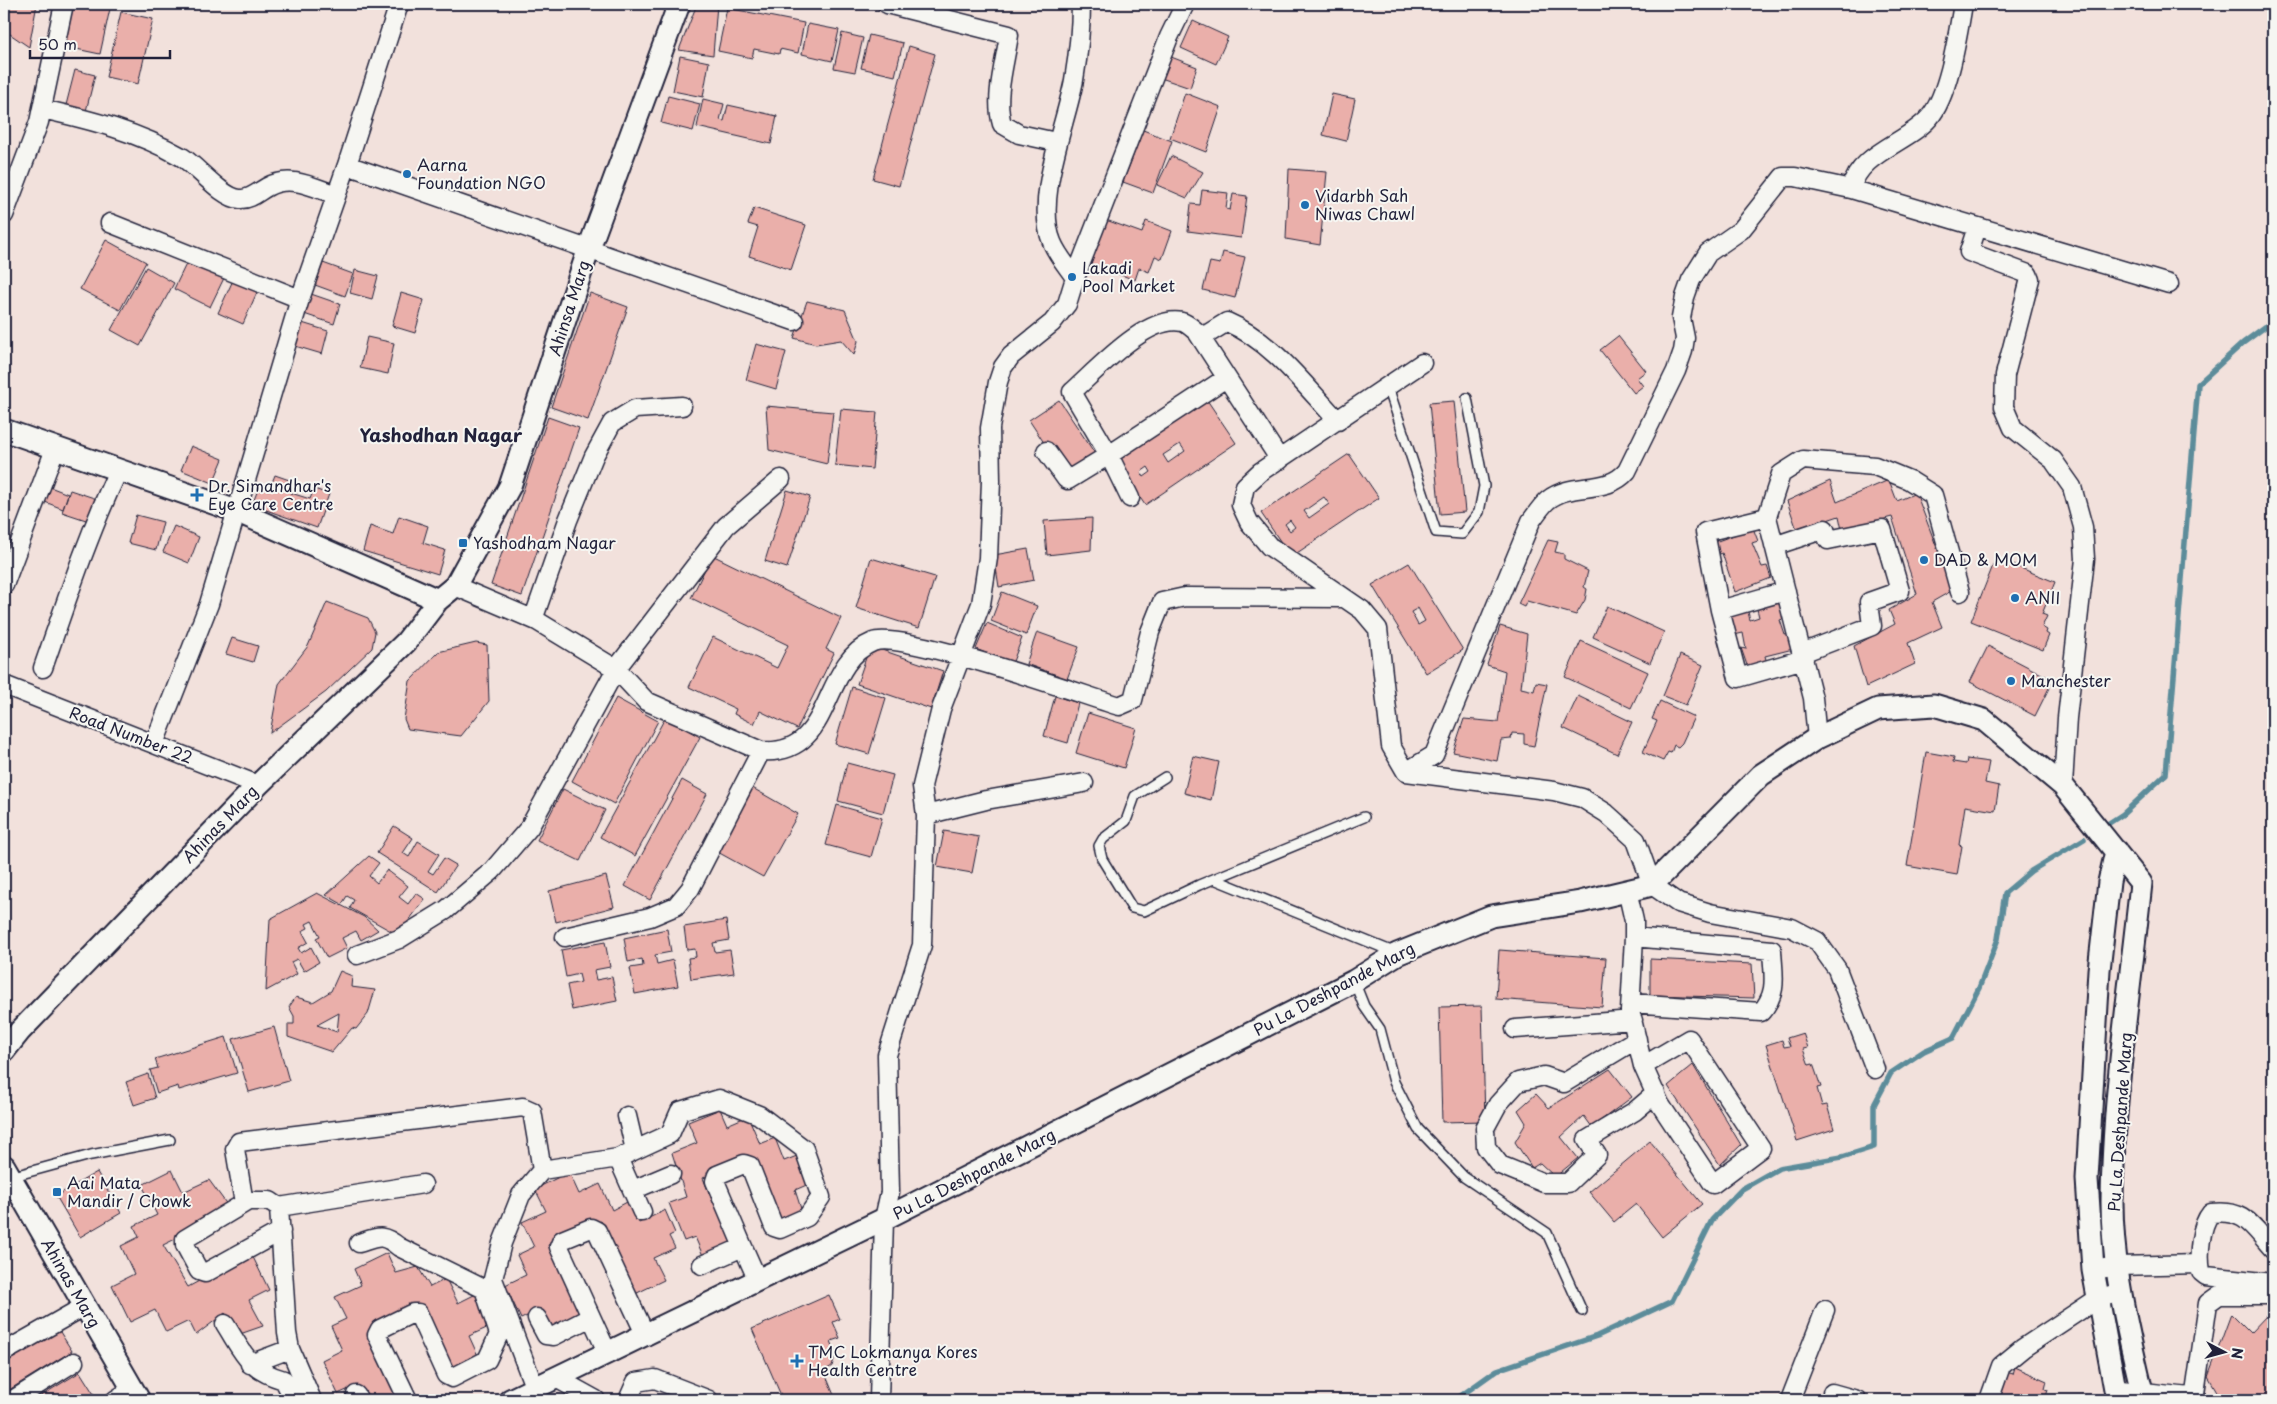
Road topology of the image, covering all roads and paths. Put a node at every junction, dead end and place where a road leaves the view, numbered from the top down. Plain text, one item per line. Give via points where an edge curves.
1 (64, 4) edge
2 (399, 4) edge
3 (679, 4) edge
4 (887, 4) edge
5 (1082, 4) edge
6 (1185, 4) edge
7 (1963, 4) edge
8 (42, 109) junction
9 (1056, 142) junction
10 (347, 165) junction
11 (1851, 189) junction
12 (336, 195) junction
13 (4, 215) edge
14 (110, 224) dead end
15 (1977, 227) junction
16 (589, 248) junction
17 (1075, 278) junction
18 (2169, 284) dead end
19 (300, 299) junction
20 (794, 320) dead end
21 (1201, 338) junction
22 (1422, 363) dead end
23 (1226, 378) junction
24 (1388, 388) junction
25 (1467, 398) dead end
26 (682, 406) dead end
27 (1338, 421) junction
28 (4, 430) edge
29 (55, 449) junction
30 (1046, 451) dead end
31 (1109, 455) junction
32 (1280, 460) junction
33 (118, 471) junction
34 (781, 479) dead end
35 (1130, 498) dead end
36 (236, 511) junction
37 (1768, 517) junction
38 (1774, 546) junction
39 (4, 585) edge
40 (455, 586) junction
41 (1786, 591) junction
42 (1960, 592) dead end
43 (1344, 598) junction
44 (438, 600) junction
45 (1720, 610) junction
46 (536, 621) junction
47 (960, 656) junction
48 (1803, 656) junction
49 (43, 668) dead end
50 (616, 669) junction
51 (4, 685) edge
52 (1817, 738) junction
53 (154, 744) junction
54 (760, 751) junction
55 (1406, 772) junction
56 (1165, 777) dead end
57 (1084, 783) dead end
58 (258, 785) junction
59 (2063, 786) junction
60 (926, 815) junction
61 (1364, 818) dead end
62 (2116, 851) junction
63 (1214, 878) junction
64 (1652, 884) junction
65 (1627, 890) junction
66 (565, 937) dead end
67 (1634, 937) junction
68 (1397, 954) junction
69 (357, 955) dead end
70 (1354, 981) junction
71 (1632, 1011) junction
72 (1515, 1029) dead end
73 (1637, 1039) junction
74 (4, 1051) edge
75 (1643, 1066) junction
76 (1875, 1069) dead end
77 (1656, 1093) junction
78 (627, 1116) dead end
79 (170, 1140) dead end
80 (634, 1150) junction
81 (618, 1158) junction
82 (542, 1170) junction
83 (671, 1174) dead end
84 (6, 1175) edge
85 (423, 1184) dead end
86 (632, 1190) junction
87 (248, 1201) junction
88 (279, 1207) junction
89 (642, 1212) dead end
90 (884, 1219) junction
91 (281, 1231) junction
92 (359, 1243) dead end
93 (743, 1247) junction
94 (2273, 1249) edge
95 (2200, 1264) junction
96 (702, 1265) dead end
97 (2118, 1266) junction
98 (2093, 1270) junction
99 (758, 1282) junction
100 (2273, 1283) edge
101 (2120, 1292) junction
102 (2273, 1294) edge
103 (2097, 1300) junction
104 (84, 1306) junction
105 (1825, 1310) dead end
106 (1582, 1311) dead end
107 (591, 1317) junction
108 (537, 1318) dead end
109 (225, 1324) dead end
110 (646, 1336) junction
111 (290, 1349) junction
112 (4, 1352) edge
113 (608, 1354) junction
114 (74, 1362) dead end
115 (250, 1364) junction
116 (558, 1379) junction
117 (536, 1389) junction
118 (1832, 1393) dead end
119 (2116, 1395) edge
120 (2143, 1395) edge
121 (128, 1397) edge
122 (406, 1399) edge
123 (2194, 1399) edge
124 (13, 1400) edge
125 (294, 1400) edge
126 (312, 1400) edge
127 (510, 1400) edge
128 (596, 1400) edge
129 (628, 1400) edge
130 (709, 1400) edge
131 (879, 1400) edge
132 (1790, 1400) edge
133 (1857, 1400) edge
134 (1989, 1400) edge

1 - 8 street
2 - 10 street
3 - 16 street, Ahinsa Marg
4 - 9 street via 1009,35 1000,95 1002,124 1019,134
5 - 9 street via 1074,79
6 - 17 street via 1169,37
7 - 11 street via 1955,48 1941,96 1931,117 1912,134 1879,153 1862,170
8 - 12 street via 155,141 190,162 230,196 240,199 287,180
8 - 13 street
9 - 17 street via 1047,213 1052,242
10 - 12 street
10 - 16 street
11 - 15 street
11 - 55 street via 1783,177 1740,230 1708,253 1691,280 1685,297 1681,318 1684,351 1627,471 1618,481 1565,491 1548,500 1531,521 1434,755
12 - 19 street
14 - 19 street
15 - 18 street
15 - 59 street via 1969,252 2028,274 2030,279 2005,376 2004,407 2013,428 2053,460 2072,488 2083,527 2085,559 2067,718
16 - 20 street
16 - 40 street, Ahinsa Marg via 510,486
17 - 47 street via 1067,304 1052,323 1002,367 990,428 992,481 988,558 981,604
19 - 36 street
21 - 23 street
21 - 27 street via 1227,322 1239,327 1280,359
21 - 31 street via 1183,322 1167,321 1154,325 1136,336 1072,392
22 - 24 street
23 - 31 street
23 - 32 street
24 - 25 lane via 1436,532 1462,534 1479,512 1484,486
24 - 27 street
26 - 46 street via 635,409 612,423 594,456 568,520 534,617
27 - 32 street
28 - 29 street
29 - 33 street
29 - 39 street
30 - 31 street via 1068,480
31 - 35 street
32 - 43 street via 1245,486 1241,505 1268,546
33 - 36 street
33 - 49 street
34 - 50 street via 726,526
36 - 44 street
36 - 53 street via 209,604
37 - 38 street
37 - 42 street via 1781,474 1804,460 1875,466 1909,480 1933,496
37 - 45 street via 1705,532
38 - 41 street
38 - 48 street via 1825,529 1828,540 1882,529 1900,590 1869,602 1872,626
40 - 44 street, Ahinsa Marg
40 - 46 street
41 - 45 street
41 - 48 street
43 - 47 street via 1185,597 1162,602 1150,632 1133,700 1119,706
43 - 55 street via 1362,610 1378,629 1391,746
44 - 58 street, Ahinas Marg via 406,642
45 - 48 street via 1738,678
46 - 50 street
47 - 54 street via 892,641 874,641 852,656 812,730 803,739 777,752
47 - 60 street via 941,709 922,786
48 - 52 street via 1813,698
50 - 54 street via 646,701
50 - 69 street via 529,828 492,871 446,910 399,939
51 - 53 street, Road Number 22
52 - 59 street, Pu La Deshpande Marg via 1878,709 1934,705 1984,720
52 - 64 street, Pu La Deshpande Marg via 1761,776
53 - 58 street, Road Number 22
54 - 66 street via 690,889 676,906 650,918
55 - 64 street via 1554,791 1582,798 1606,813 1636,840
56 - 63 lane via 1135,796 1126,821 1099,846 1102,859 1132,908 1144,912
57 - 60 street via 986,800
58 - 74 street, Ahinas Marg via 26,1024
59 - 62 street, Pu La Deshpande Marg
60 - 90 street via 922,944 887,1055 890,1192
61 - 63 lane
62 - 97 street, Pu La Deshpande Marg via 2142,884 2116,1134 2112,1203
62 - 98 street, Pu La Deshpande Marg via 2109,882 2099,970 2087,1178
63 - 68 lane
64 - 65 street, Pu La Deshpande Marg
64 - 76 street via 1678,903 1710,913 1792,928 1817,941 1837,969
65 - 67 street
65 - 68 street, Pu La Deshpande Marg via 1580,902 1491,916
67 - 71 street
67 - 71 street via 1772,950 1774,984 1771,1000 1761,1012
68 - 70 street, Pu La Deshpande Marg
70 - 90 street, Pu La Deshpande Marg
70 - 106 lane via 1364,1006 1380,1029 1394,1082 1418,1129 1464,1177 1547,1233
71 - 72 street
71 - 73 street
73 - 75 street
73 - 77 street via 1564,1083 1544,1076 1518,1082 1498,1104 1485,1128 1486,1147 1500,1165 1544,1182 1568,1183 1597,1155 1587,1140 1636,1111
75 - 77 street
75 - 77 street via 1689,1039 1761,1148 1713,1184
78 - 80 street
79 - 84 lane
80 - 81 street
80 - 93 street via 670,1134 680,1111 719,1099 759,1115 804,1149 821,1197 807,1217 780,1229 774,1227 750,1166 744,1164 717,1176 715,1182
81 - 82 street
81 - 86 street
82 - 87 street via 532,1111 523,1107 239,1142 235,1149 243,1197
82 - 117 street via 520,1195 502,1243 493,1280
83 - 86 street
84 - 104 street, Ahinas Marg
85 - 88 street
86 - 89 street
87 - 88 street via 270,1200
87 - 91 street via 185,1239 199,1271 205,1273
88 - 91 street
90 - 99 street, Pu La Deshpande Marg
90 - 131 street
91 - 111 street via 286,1333
92 - 122 street via 380,1236 484,1289 499,1334 487,1360 452,1378 446,1374 418,1313 380,1329 377,1335
93 - 96 street
93 - 99 street
94 - 95 street via 2247,1220 2235,1212 2211,1213 2204,1221
95 - 97 street
95 - 100 street via 2201,1272 2206,1276
97 - 98 street
97 - 101 street, Pu La Deshpande Marg
98 - 103 street, Pu La Deshpande Marg
99 - 110 street, Pu La Deshpande Marg
101 - 103 street
101 - 120 street, Pu La Deshpande Marg
102 - 123 street via 2219,1295 2208,1303
103 - 119 street, Pu La Deshpande Marg
103 - 134 street via 2023,1348 2002,1366
104 - 112 street
104 - 121 street, Ahinas Marg
105 - 132 street
107 - 108 street via 554,1336 546,1335
107 - 110 street via 559,1247 562,1240 591,1228 597,1231
107 - 113 street
109 - 115 street
110 - 113 street, Pu La Deshpande Marg
111 - 115 street
111 - 126 street
113 - 116 street, Pu La Deshpande Marg
114 - 124 street
115 - 125 street via 267,1375 284,1380
116 - 117 street, Pu La Deshpande Marg
116 - 128 street
117 - 127 street, Pu La Deshpande Marg
118 - 133 street
119 - 120 street
120 - 123 street
129 - 130 street via 636,1382 655,1379

